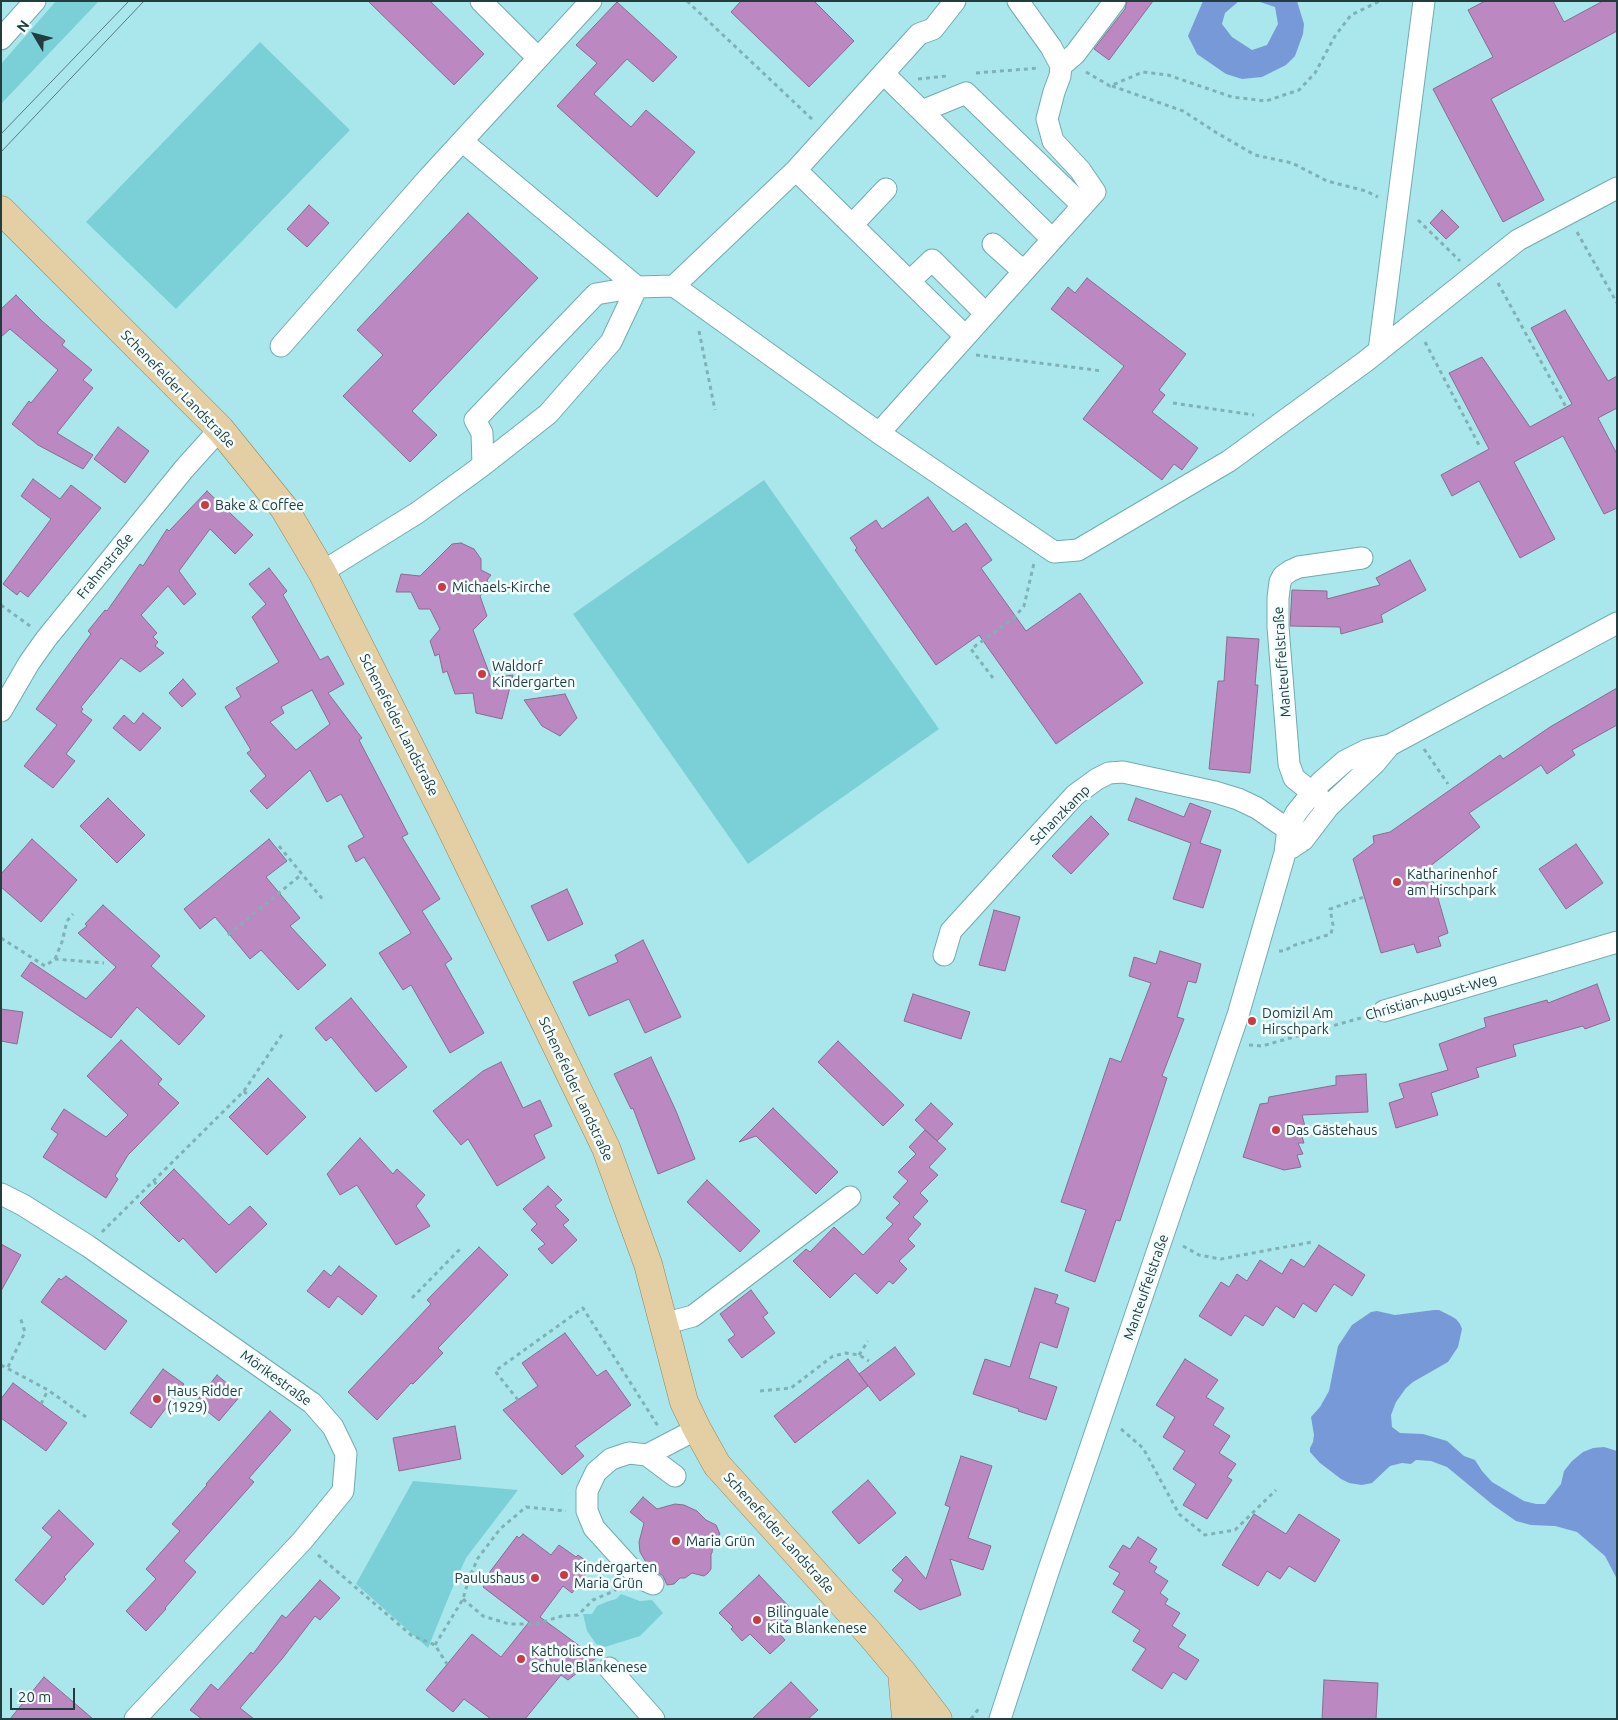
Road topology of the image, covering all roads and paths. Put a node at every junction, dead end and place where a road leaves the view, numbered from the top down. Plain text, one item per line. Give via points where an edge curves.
1 (35, 1) edge
2 (481, 1) edge
3 (591, 1) edge
4 (687, 1) edge
5 (937, 1) edge
6 (955, 1) edge
7 (1018, 1) edge
8 (1115, 1) edge
9 (1380, 1) edge
10 (1424, 1) edge
11 (919, 34) junction
12 (1, 38) edge
13 (538, 58) junction
14 (1061, 66) junction
15 (884, 74) junction
16 (1110, 86) junction
17 (922, 111) junction
18 (828, 135) junction
19 (462, 140) junction
20 (796, 170) junction
21 (1617, 188) edge
22 (886, 189) dead end
23 (1082, 205) junction
24 (1397, 208) junction
25 (1, 210) edge
26 (1568, 214) junction
27 (852, 225) junction
28 (1052, 239) junction
29 (993, 244) dead end
30 (1481, 270) junction
31 (1023, 272) junction
32 (910, 282) junction
33 (674, 286) junction
34 (637, 287) junction
35 (1617, 303) edge
36 (700, 306) junction
37 (985, 313) junction
38 (1414, 324) junction
39 (965, 336) junction
40 (282, 346) dead end
41 (1379, 351) junction
42 (950, 352) junction
43 (1102, 371) dead end
44 (1173, 403) dead end
45 (1566, 407) dead end
46 (715, 410) dead end
47 (1286, 420) junction
48 (220, 429) junction
49 (879, 433) junction
50 (1480, 447) dead end
51 (483, 465) junction
52 (1040, 541) junction
53 (1362, 558) dead end
54 (322, 572) junction
55 (1, 605) edge
56 (1617, 622) edge
57 (46, 639) junction
58 (992, 678) dead end
59 (1, 711) edge
60 (1390, 745) junction
61 (1422, 746) dead end
62 (1448, 784) dead end
63 (1310, 793) junction
64 (1329, 806) junction
65 (1296, 834) junction
66 (279, 846) dead end
67 (302, 874) junction
68 (1364, 897) dead end
69 (324, 901) dead end
70 (73, 914) dead end
71 (228, 935) dead end
72 (1, 938) edge
73 (1617, 942) edge
74 (1273, 951) dead end
75 (944, 955) dead end
76 (55, 959) junction
77 (104, 963) dead end
78 (1384, 1011) joint
79 (283, 1032) dead end
80 (1244, 1044) dead end
81 (244, 1091) junction
82 (249, 1097) dead end
83 (154, 1181) junction
84 (158, 1186) dead end
85 (1, 1194) edge
86 (850, 1197) dead end
87 (1312, 1242) dead end
88 (88, 1246) junction
89 (1183, 1246) dead end
90 (461, 1248) dead end
91 (412, 1298) dead end
92 (20, 1317) dead end
93 (664, 1324) junction
94 (868, 1341) dead end
95 (859, 1355) junction
96 (869, 1361) dead end
97 (1, 1365) edge
98 (8, 1367) junction
99 (48, 1390) junction
100 (760, 1391) dead end
101 (518, 1400) dead end
102 (42, 1404) dead end
103 (86, 1417) dead end
104 (1121, 1429) dead end
105 (697, 1430) junction
106 (662, 1433) dead end
107 (647, 1456) junction
108 (675, 1476) dead end
109 (1276, 1490) dead end
110 (587, 1511) junction
111 (302, 1541) junction
112 (634, 1572) junction
113 (653, 1584) dead end
114 (463, 1598) junction
115 (435, 1645) junction
116 (447, 1664) dead end
117 (608, 1668) dead end
118 (902, 1672) junction
119 (135, 1719) edge
120 (654, 1719) edge
121 (906, 1719) edge
122 (938, 1719) edge
123 (1000, 1719) edge

1 - 12 street
2 - 13 street
3 - 13 street
4 - 18 path
5 - 11 street via 922,20
6 - 11 street via 933,29
7 - 14 street
8 - 14 street via 1075,54
9 - 16 path via 1352,15 1335,36 1316,73 1299,90 1266,102 1232,97 1168,75 1143,72
10 - 24 street
11 - 15 street
13 - 19 street
14 - 16 path via 1076,66
14 - 23 street via 1047,119 1053,141 1095,192
15 - 17 street
15 - 18 street
16 - 24 path via 1183,111 1255,155 1292,162 1327,181 1366,191
17 - 23 street via 966,93
17 - 28 street
18 - 20 street
19 - 34 street
19 - 40 street
20 - 27 street
20 - 33 street
21 - 26 street
22 - 27 street
23 - 28 street
24 - 30 path via 1413,215
24 - 41 street
25 - 48 main road, Schenefelder Landstraße
26 - 30 street via 1518,240
26 - 35 path
27 - 32 street
28 - 31 street
29 - 31 street
30 - 38 street
30 - 45 path
31 - 37 street
32 - 37 street via 932,260
32 - 39 street
33 - 34 street
33 - 36 street
34 - 51 street via 611,342 548,414
34 - 51 street via 596,294 475,420 482,432
36 - 46 path via 698,327
36 - 49 street
37 - 39 street
38 - 41 street
38 - 50 path
39 - 42 street
41 - 47 street
42 - 43 path
42 - 49 street
44 - 47 path
47 - 52 street via 1229,461 1078,550 1054,552
48 - 54 main road, Schenefelder Landstraße via 284,508
48 - 57 street, Frahmstraße
49 - 52 street
51 - 54 street via 417,513
52 - 58 path via 1024,606 1013,619 971,648
53 - 63 street, Manteuffelstraße via 1299,567 1283,576 1280,582 1278,627 1289,764 1294,778
54 - 93 main road, Schenefelder Landstraße via 606,1148 648,1264
55 - 57 path
56 - 60 street, Manteuffelstraße
57 - 59 street, Frahmstraße
60 - 63 street, Manteuffelstraße via 1367,750 1345,762
60 - 64 street, Manteuffelstraße
61 - 62 path
63 - 64 street, Manteuffelstraße
63 - 65 street, Manteuffelstraße
64 - 65 street, Manteuffelstraße
65 - 75 street, Schanzkamp via 1238,799 1123,772 1109,773 1075,795 951,930
65 - 123 street, Manteuffelstraße via 1285,853 1238,1015
66 - 67 path
67 - 69 path
67 - 71 path
68 - 74 path via 1330,909 1331,934 1285,951
70 - 76 path via 67,921
72 - 76 path via 45,966
73 - 78 street, Christian-August-Weg
76 - 77 path
78 - 80 path, Christian-August-Weg via 1262,1046
79 - 81 path
81 - 82 path
81 - 83 path
83 - 84 path
83 - 88 path
85 - 88 street, Mörikestraße
86 - 93 street via 693,1316
87 - 89 path via 1222,1259 1199,1255
88 - 111 street, Mörikestraße via 312,1403 333,1427 346,1454 344,1490
90 - 91 path
92 - 98 path via 25,1332
93 - 105 main road, Schenefelder Landstraße via 684,1402
94 - 95 path
95 - 96 path
95 - 100 path via 833,1356 791,1388
97 - 98 path
98 - 99 path
99 - 102 path
99 - 103 path
101 - 106 path via 496,1371 583,1308
104 - 109 path via 1143,1448 1179,1514 1205,1536 1235,1530
105 - 107 street
105 - 118 main road, Schenefelder Landstraße via 718,1464
107 - 108 street
107 - 110 street via 629,1453 611,1458 596,1472 587,1491
110 - 112 street via 594,1528
110 - 114 path via 526,1508 500,1529 478,1558
111 - 115 path via 411,1635
111 - 119 street, Mörikestraße
112 - 113 street
112 - 114 path via 614,1591 593,1600 578,1615 536,1624 509,1624 483,1616
114 - 115 path
115 - 116 path
117 - 120 street
118 - 121 main road
118 - 122 main road, Schenefelder Landstraße

